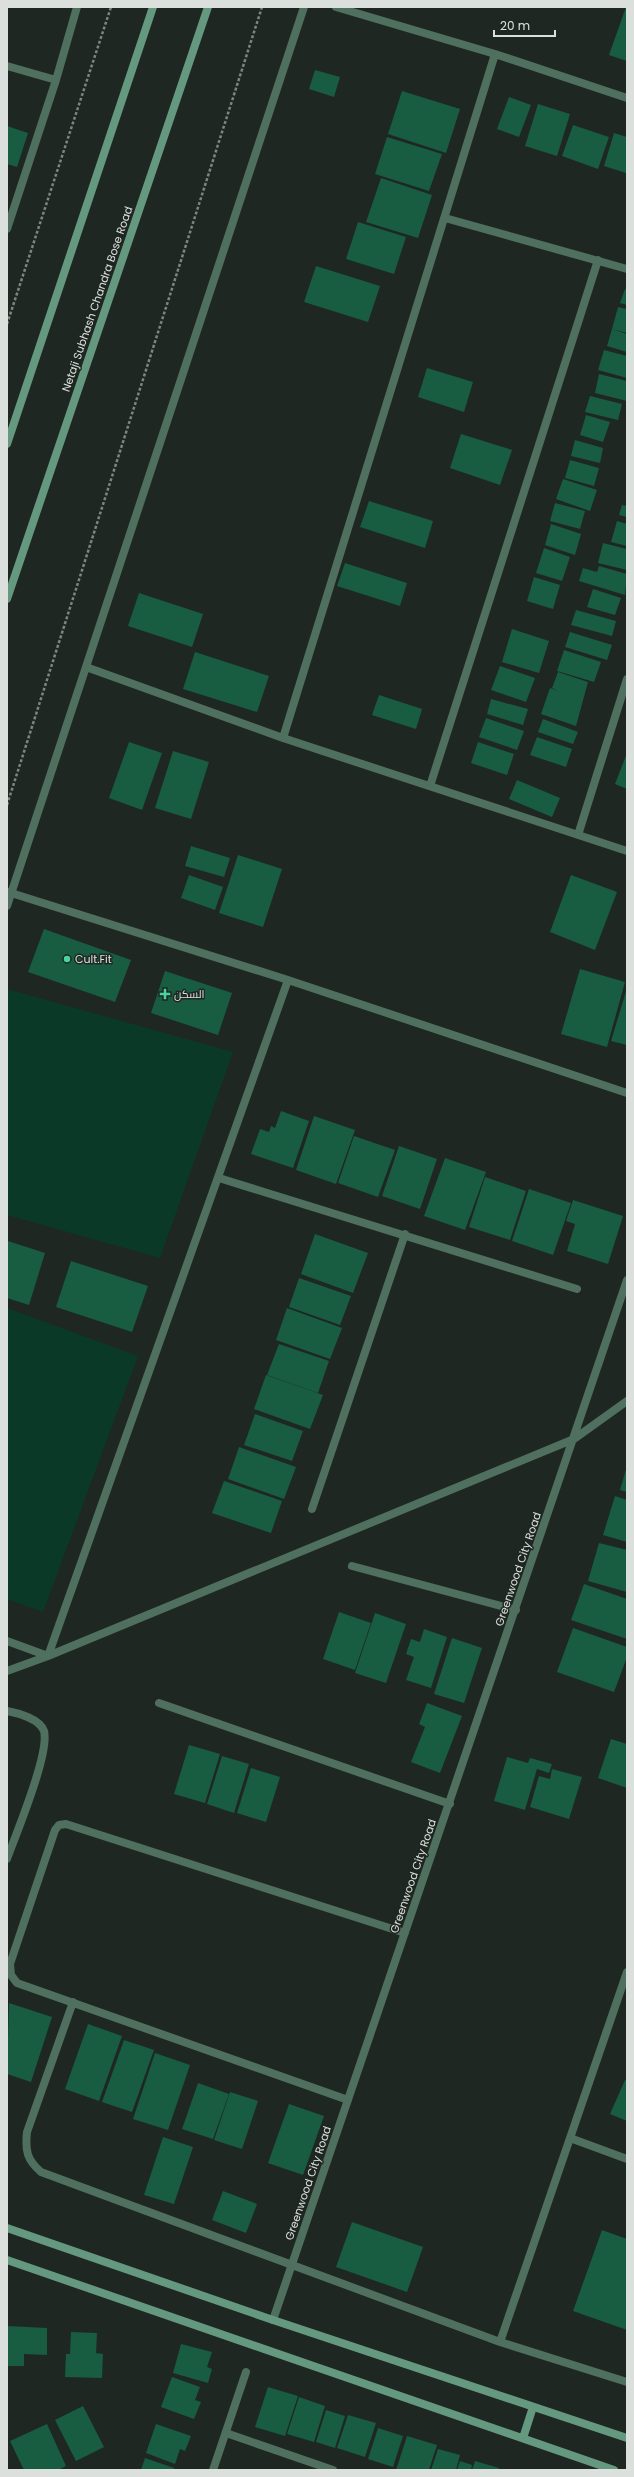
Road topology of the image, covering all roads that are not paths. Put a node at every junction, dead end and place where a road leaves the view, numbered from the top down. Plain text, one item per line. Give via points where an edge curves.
1 (77, 7) edge
2 (154, 7) edge
3 (208, 7) edge
4 (304, 7) edge
5 (336, 7) edge
6 (496, 54) junction
7 (7, 66) edge
8 (56, 80) junction
9 (627, 98) edge
10 (445, 218) junction
11 (7, 229) edge
12 (598, 260) junction
13 (627, 269) edge
14 (7, 444) edge
15 (7, 599) edge
16 (86, 667) junction
17 (627, 680) edge
18 (283, 738) junction
19 (430, 786) junction
20 (578, 835) junction
21 (627, 851) edge
22 (9, 892) edge
23 (7, 906) edge
24 (288, 980) junction
25 (627, 1093) edge
26 (219, 1178) junction
27 (405, 1234) junction
28 (627, 1280) edge
29 (577, 1289) dead end
30 (627, 1401) edge
31 (574, 1439) junction
32 (312, 1509) dead end
33 (352, 1566) dead end
34 (516, 1610) junction
35 (7, 1641) edge
36 (48, 1656) junction
37 (7, 1671) edge
38 (159, 1703) dead end
39 (7, 1711) edge
40 (450, 1804) junction
41 (7, 1859) edge
42 (406, 1933) junction
43 (627, 1972) edge
44 (73, 2002) junction
45 (348, 2100) junction
46 (570, 2138) junction
47 (627, 2159) edge
48 (7, 2228) edge
49 (7, 2260) edge
50 (292, 2266) junction
51 (273, 2320) junction
52 (500, 2342) junction
53 (246, 2372) dead end
54 (627, 2382) edge
55 (532, 2407) junction
56 (226, 2433) junction
57 (523, 2438) junction
58 (627, 2438) edge
59 (213, 2470) edge
60 (333, 2470) edge
61 (614, 2470) edge

1 - 8 street
2 - 14 main road
3 - 15 main road, Netaji Subhash Chandra Bose Road
4 - 16 street
5 - 6 street
6 - 9 street
6 - 10 street
7 - 8 street
8 - 11 street
10 - 12 street
10 - 18 street
12 - 13 street
12 - 19 street
16 - 18 street
16 - 22 street
17 - 20 street
18 - 19 street
19 - 20 street
20 - 21 street
22 - 23 street
22 - 24 street
24 - 25 street
24 - 26 street
26 - 27 street
26 - 36 street
27 - 29 street
27 - 32 street
28 - 31 street, Greenwood City Road
30 - 31 street
31 - 34 street, Greenwood City Road
31 - 36 street
33 - 34 street
34 - 40 street, Greenwood City Road
35 - 36 street
36 - 37 street
38 - 40 street
39 - 41 street via 38,1722 44,1731 44,1744 39,1767
40 - 42 street, Greenwood City Road
42 - 44 street via 66,1824 59,1825 55,1830 10,1964 11,1975 17,1983
42 - 45 street, Greenwood City Road
43 - 46 street
44 - 45 street
44 - 50 street via 27,2132 25,2151 31,2164 41,2172
45 - 50 street, Greenwood City Road
46 - 47 street
46 - 52 street
48 - 51 main road
49 - 57 main road
50 - 51 street, Greenwood City Road
50 - 52 street
51 - 55 main road
52 - 54 street
53 - 56 street
55 - 57 main road
55 - 58 main road
56 - 59 street
56 - 60 street
57 - 61 main road

